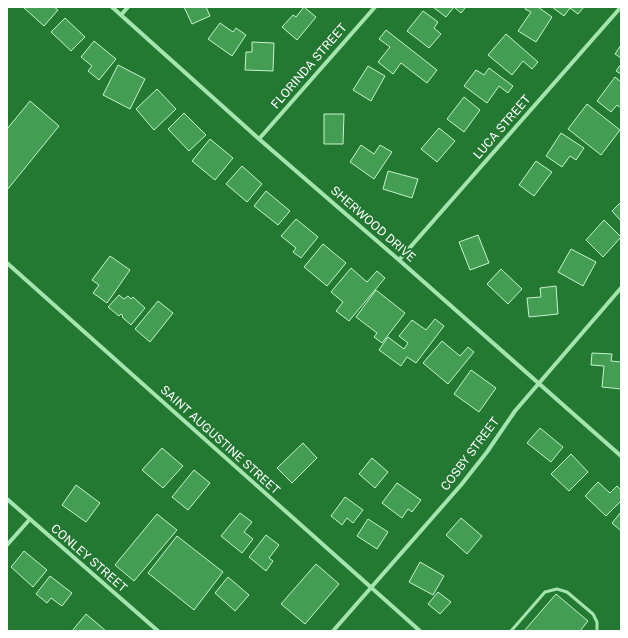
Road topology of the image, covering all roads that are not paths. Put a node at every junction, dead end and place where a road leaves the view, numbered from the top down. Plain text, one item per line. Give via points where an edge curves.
1 (112, 7) edge
2 (128, 7) edge
3 (375, 7) edge
4 (621, 7) edge
5 (121, 15) junction
6 (259, 139) junction
7 (399, 260) junction
8 (7, 263) edge
9 (621, 288) edge
10 (538, 383) junction
11 (621, 456) edge
12 (7, 499) edge
13 (30, 519) junction
14 (7, 545) edge
15 (371, 587) junction
16 (158, 631) edge
17 (333, 631) edge
18 (420, 631) edge
19 (511, 631) edge
20 (597, 631) edge

1 - 5 street, SHERWOOD DRIVE
2 - 5 street
3 - 6 street, FLORINDA STREET
4 - 7 street, LUCA STREET
5 - 6 street, SHERWOOD DRIVE
6 - 7 street, SHERWOOD DRIVE
7 - 10 street, SHERWOOD DRIVE
8 - 15 street, SAINT AUGUSTINE STREET
9 - 10 street, COSBY STREET
10 - 11 street, SHERWOOD DRIVE
10 - 15 street, COSBY STREET via 460,485
12 - 13 street, CONLEY STREET
13 - 14 street
13 - 16 street, CONLEY STREET
15 - 17 street, COSBY STREET
15 - 18 street, SAINT AUGUSTINE STREET
19 - 20 lane via 545,592 557,589 568,592 593,614 597,622

